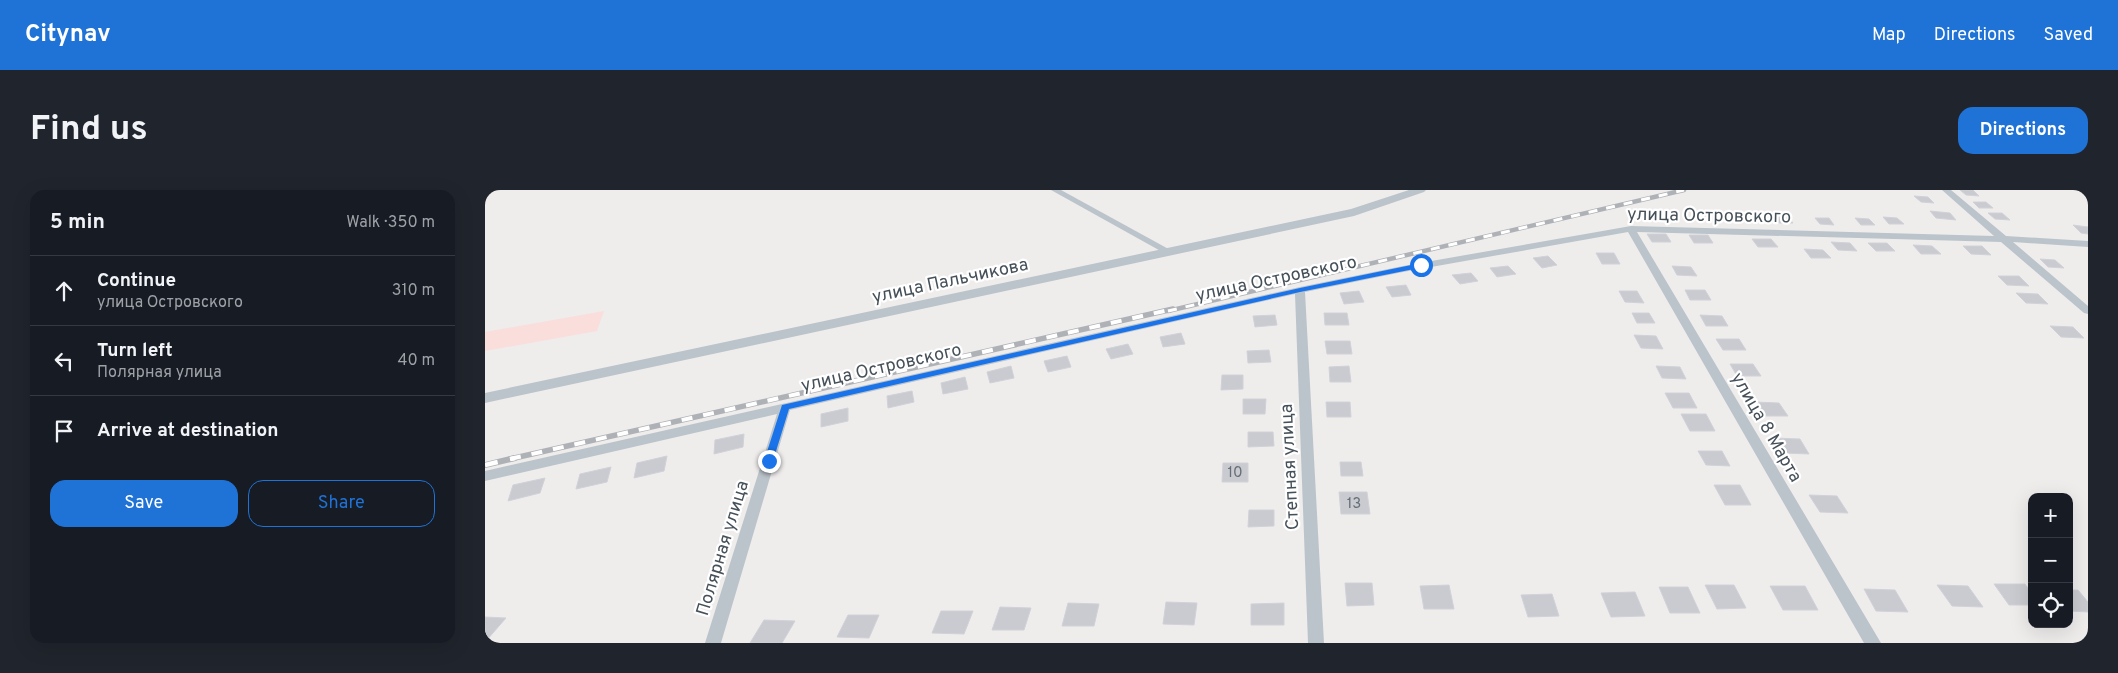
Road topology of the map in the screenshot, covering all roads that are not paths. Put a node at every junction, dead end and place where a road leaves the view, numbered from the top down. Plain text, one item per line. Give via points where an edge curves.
1 (1055, 190) edge
2 (1420, 190) edge
3 (1946, 190) edge
4 (1631, 229) junction
5 (2004, 240) junction
6 (2088, 244) edge
7 (1169, 252) junction
8 (1300, 290) junction
9 (2088, 311) edge
10 (485, 398) edge
11 (785, 407) junction
12 (485, 476) edge
13 (713, 643) edge
14 (1316, 643) edge
15 (1873, 643) edge

1 - 7 street
2 - 7 street, улица Пальчикова via 1354,212
3 - 5 street
4 - 5 street, улица Островского
4 - 8 street, улица Островского
4 - 15 street, улица 8 Марта
5 - 6 street, улица Островского
5 - 9 street
7 - 10 street, улица Пальчикова
8 - 11 street, улица Островского
8 - 14 street, Степная улица
11 - 12 street, улица Островского
11 - 13 street, Полярная улица

